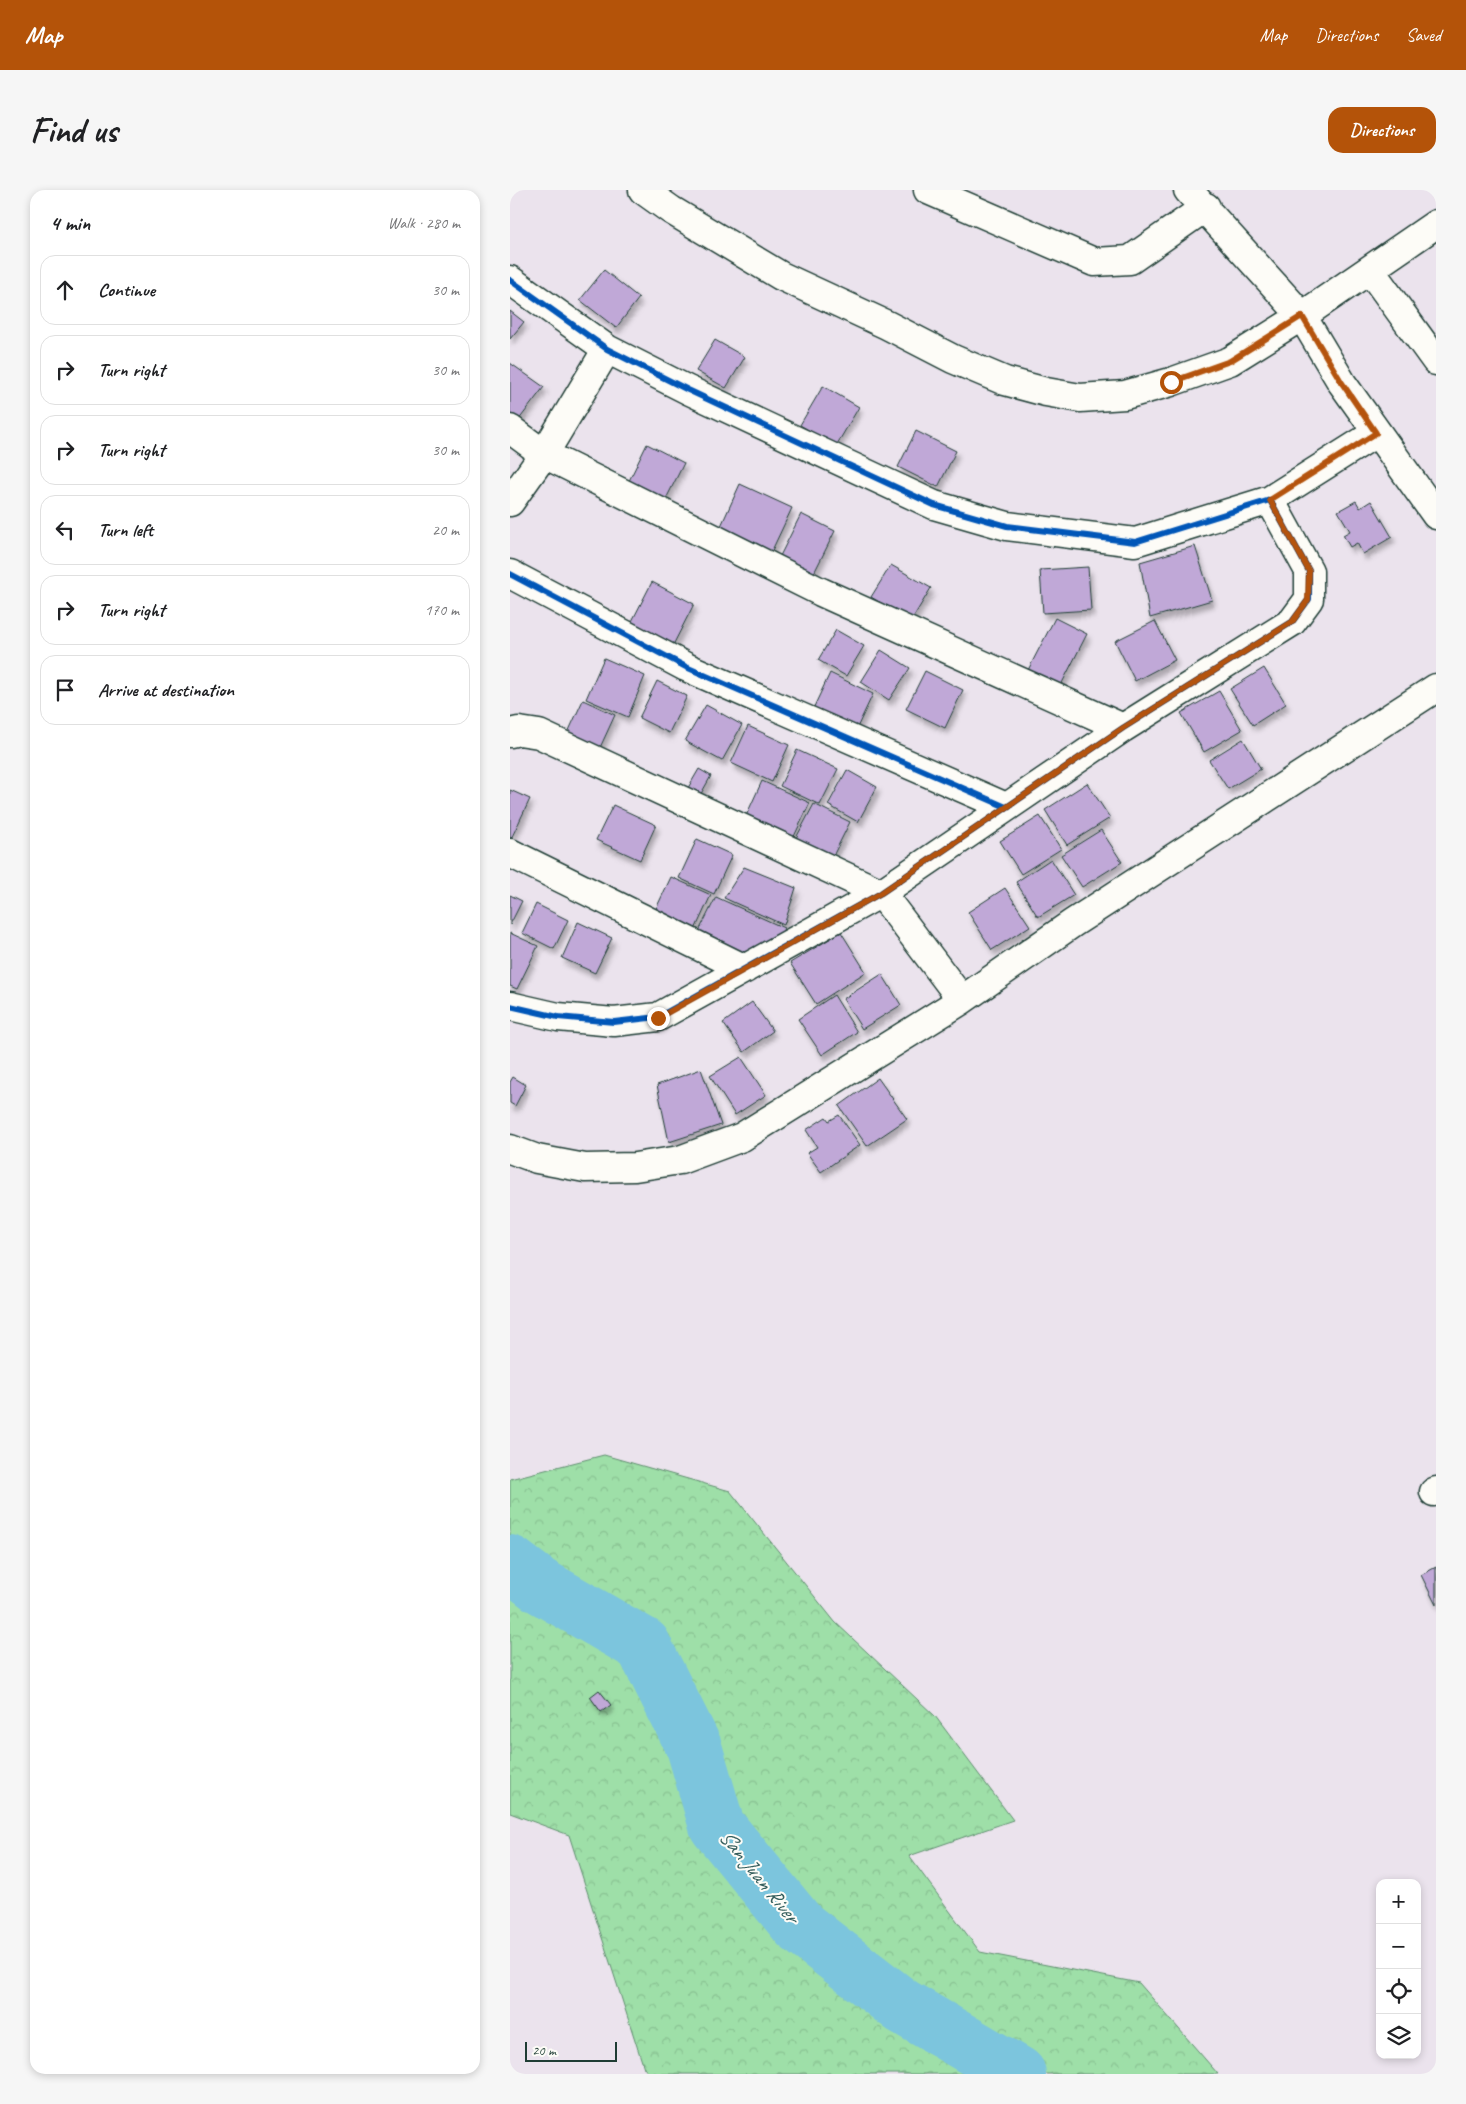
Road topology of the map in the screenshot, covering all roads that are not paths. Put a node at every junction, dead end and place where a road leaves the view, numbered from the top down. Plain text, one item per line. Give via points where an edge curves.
1 (643, 190) edge
2 (937, 192) edge
3 (1197, 199) edge
4 (1436, 224) edge
5 (1370, 270) junction
6 (510, 280) edge
7 (1302, 316) junction
8 (606, 349) junction
9 (1436, 361) edge
10 (510, 429) edge
11 (1376, 433) junction
12 (544, 454) junction
13 (1270, 500) junction
14 (510, 502) edge
15 (1436, 515) edge
16 (510, 574) edge
17 (1436, 688) edge
18 (1123, 728) junction
19 (510, 733) edge
20 (1006, 808) junction
21 (510, 853) edge
22 (881, 893) junction
23 (745, 969) junction
24 (962, 1000) junction
25 (510, 1006) edge
26 (510, 1149) edge

1 - 7 street via 781,276 953,359 1005,381 1046,392 1080,398 1125,395 1171,382 1230,361
2 - 3 street via 1094,262 1130,260
3 - 7 street
4 - 5 street
5 - 7 street
5 - 9 street
6 - 8 street
7 - 11 street
8 - 12 street
8 - 13 street via 934,505 1006,526 1135,542
10 - 12 street
11 - 13 street
11 - 15 street
12 - 14 street
12 - 18 street via 821,592
13 - 18 street via 1309,571 1308,600 1292,622
16 - 20 street via 686,668
17 - 24 street via 1073,923
18 - 20 street
19 - 22 street via 539,734
20 - 22 street
21 - 23 street
22 - 23 street
22 - 24 street
23 - 25 street via 658,1018 614,1022 558,1017
24 - 26 street via 742,1138 680,1160 635,1167 585,1168

